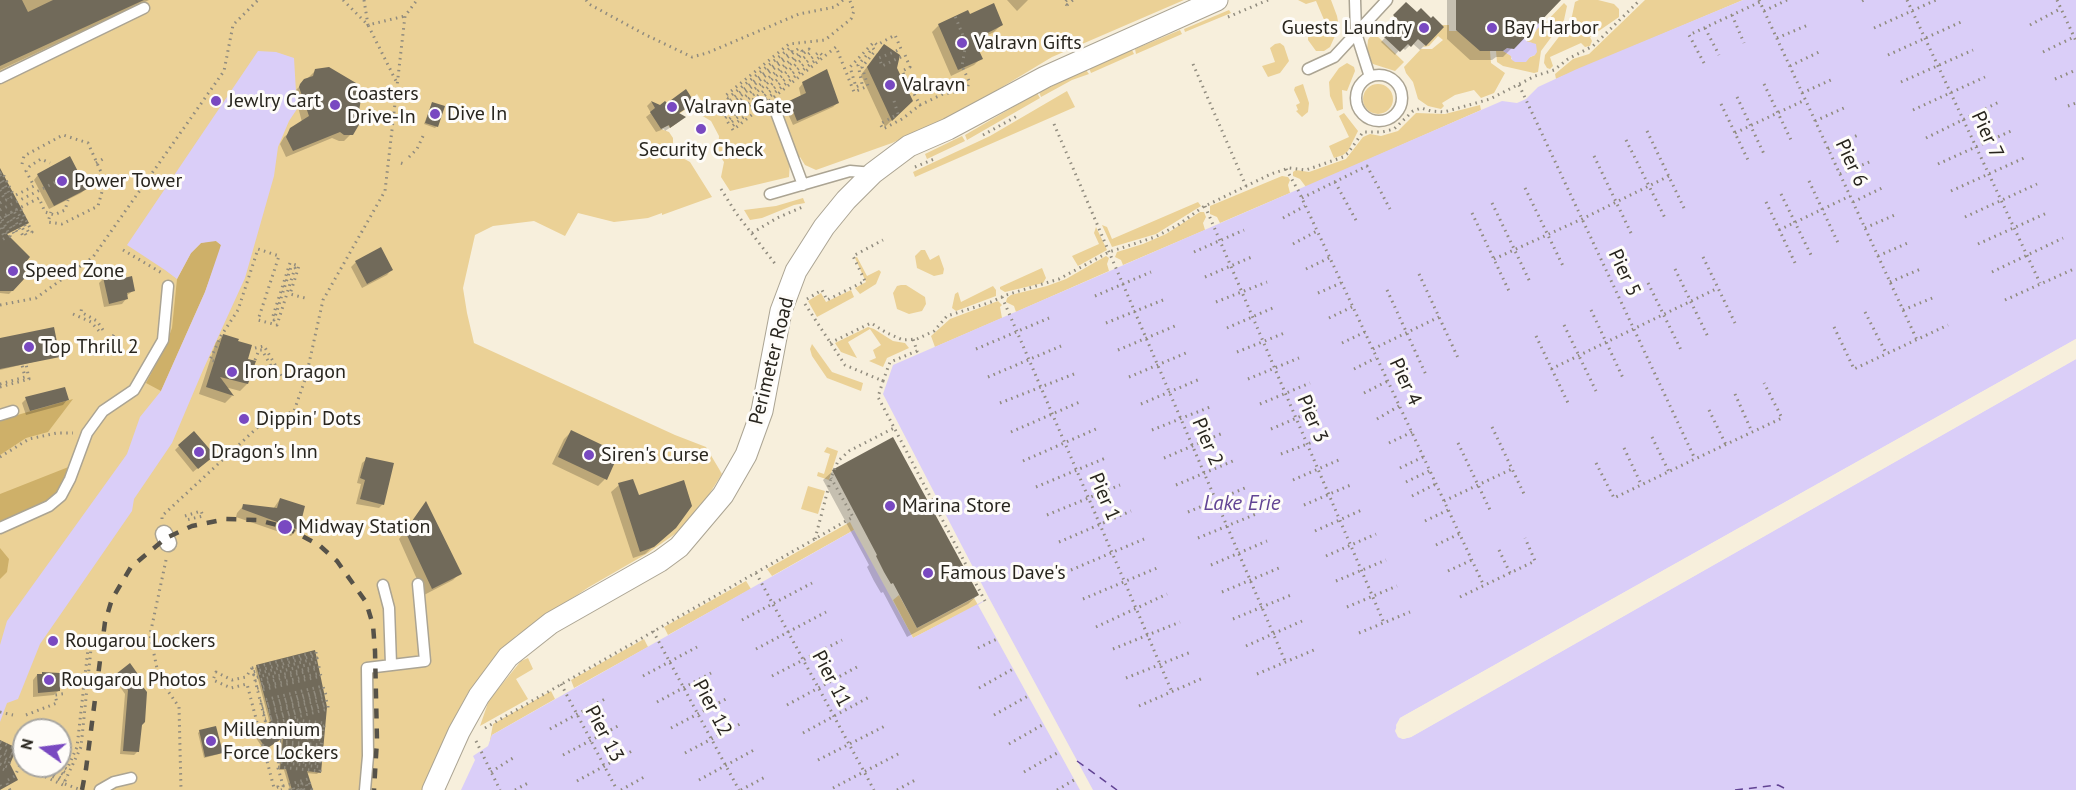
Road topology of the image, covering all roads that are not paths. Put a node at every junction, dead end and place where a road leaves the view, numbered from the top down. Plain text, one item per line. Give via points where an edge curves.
1 (1355, 0) edge
2 (1387, 0) edge
3 (144, 8) dead end
4 (1221, 9) edge
5 (1356, 33) junction
6 (1308, 69) dead end
7 (1370, 76) junction
8 (0, 78) edge
9 (777, 115) dead end
10 (873, 173) junction
11 (803, 185) junction
12 (770, 194) dead end
13 (168, 286) road end
14 (13, 411) dead end
15 (0, 415) edge
16 (0, 528) edge
17 (418, 584) dead end
18 (383, 585) dead end
19 (391, 664) junction
20 (131, 778) dead end
21 (100, 790) edge
22 (365, 790) edge
23 (433, 790) edge

1 - 5 lane
2 - 5 lane
3 - 8 lane
4 - 10 street, Perimeter Road via 1045,77 909,146
5 - 6 lane via 1334,57
5 - 7 lane
7 - 7 lane via 1358,88 1356,105 1367,118 1383,121 1397,111 1402,95 1394,80
9 - 11 lane
10 - 11 lane via 850,171
10 - 23 street, Perimeter Road via 824,227 796,271 797,293 781,311 762,411 746,455 723,495 679,547 551,622 508,657 479,696
11 - 12 lane
13 - 16 lane via 163,340 134,390 103,411 87,433 61,496 49,506
14 - 15 lane
17 - 19 lane via 425,661
18 - 19 lane
19 - 22 lane via 367,668
20 - 21 lane

